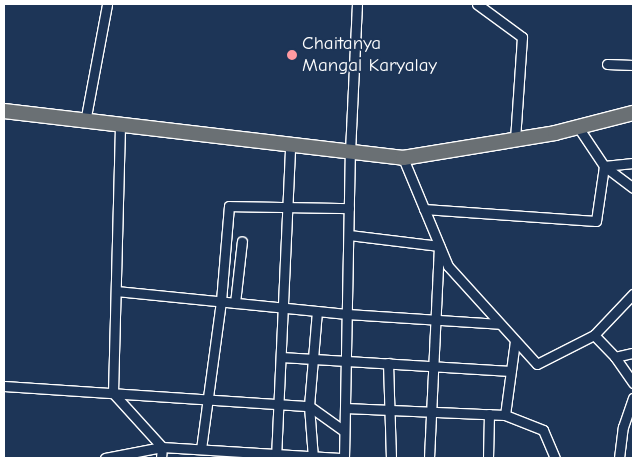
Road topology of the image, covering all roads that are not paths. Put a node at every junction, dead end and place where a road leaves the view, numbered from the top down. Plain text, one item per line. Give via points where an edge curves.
1 (107, 4) edge
2 (357, 4) edge
3 (476, 4) edge
4 (606, 64) dead end
5 (633, 64) edge
6 (4, 112) edge
7 (633, 113) edge
8 (85, 122) junction
9 (120, 126) junction
10 (578, 127) junction
11 (515, 140) junction
12 (290, 145) junction
13 (350, 152) junction
14 (403, 158) junction
15 (633, 163) edge
16 (604, 166) junction
17 (633, 188) edge
18 (288, 206) junction
19 (349, 208) junction
20 (424, 209) junction
21 (349, 235) junction
22 (242, 241) dead end
23 (439, 246) junction
24 (116, 291) junction
25 (633, 294) edge
26 (221, 301) junction
27 (235, 303) junction
28 (283, 307) junction
29 (317, 311) junction
30 (347, 314) junction
31 (436, 319) junction
32 (500, 324) junction
33 (594, 335) junction
34 (515, 340) junction
35 (633, 352) edge
36 (281, 357) junction
37 (615, 357) junction
38 (313, 359) junction
39 (346, 361) junction
40 (388, 363) junction
41 (434, 366) junction
42 (511, 370) junction
43 (633, 383) edge
44 (4, 386) edge
45 (113, 393) junction
46 (633, 398) edge
47 (207, 399) junction
48 (279, 404) junction
49 (309, 406) junction
50 (345, 408) junction
51 (389, 410) junction
52 (431, 412) junction
53 (489, 414) junction
54 (505, 415) junction
55 (344, 431) junction
56 (162, 447) junction
57 (201, 449) junction
58 (244, 455) edge
59 (276, 456) edge
60 (313, 457) edge
61 (105, 458) edge
62 (161, 458) edge
63 (342, 458) edge
64 (391, 458) edge
65 (429, 458) edge
66 (488, 458) edge
67 (555, 458) edge
68 (619, 458) edge

1 - 8 street
2 - 13 street
3 - 11 street via 522,36
4 - 5 street
6 - 8 main road
7 - 10 main road
8 - 9 main road
9 - 12 main road
9 - 24 street
10 - 11 main road
10 - 16 street
11 - 14 main road
12 - 13 main road
12 - 18 street
13 - 14 main road
13 - 19 street
14 - 20 street
15 - 16 street
16 - 17 street
16 - 20 street via 596,221
18 - 19 street
18 - 26 street via 229,206
18 - 28 street
19 - 21 street
20 - 23 street
21 - 23 street
21 - 30 street
22 - 27 street
23 - 31 street
23 - 32 street via 448,266
24 - 26 street
24 - 45 street
25 - 33 street
26 - 27 street
26 - 47 street
27 - 28 street
28 - 29 street
28 - 36 street
29 - 30 street
29 - 38 street
30 - 31 street
30 - 39 street
31 - 32 street
31 - 41 street
32 - 34 street
33 - 34 street via 537,364
33 - 37 street
34 - 42 street
35 - 37 street
36 - 38 street
36 - 48 street
37 - 43 street
38 - 39 street
38 - 49 street
39 - 40 street
39 - 50 street
40 - 41 street
40 - 51 street
41 - 42 street
41 - 52 street
42 - 54 street
44 - 45 street
45 - 47 street
45 - 56 street
46 - 68 street via 623,426
47 - 48 street
47 - 57 street
48 - 49 street
48 - 59 street
49 - 55 street
49 - 60 street
50 - 51 street
50 - 55 street
51 - 52 street
51 - 64 street
52 - 53 street
52 - 65 street
53 - 54 street
53 - 66 street
54 - 67 street via 543,430
55 - 63 street
56 - 57 street
56 - 61 street
56 - 62 street
57 - 58 street
58 - 59 street
59 - 60 street
60 - 63 street

